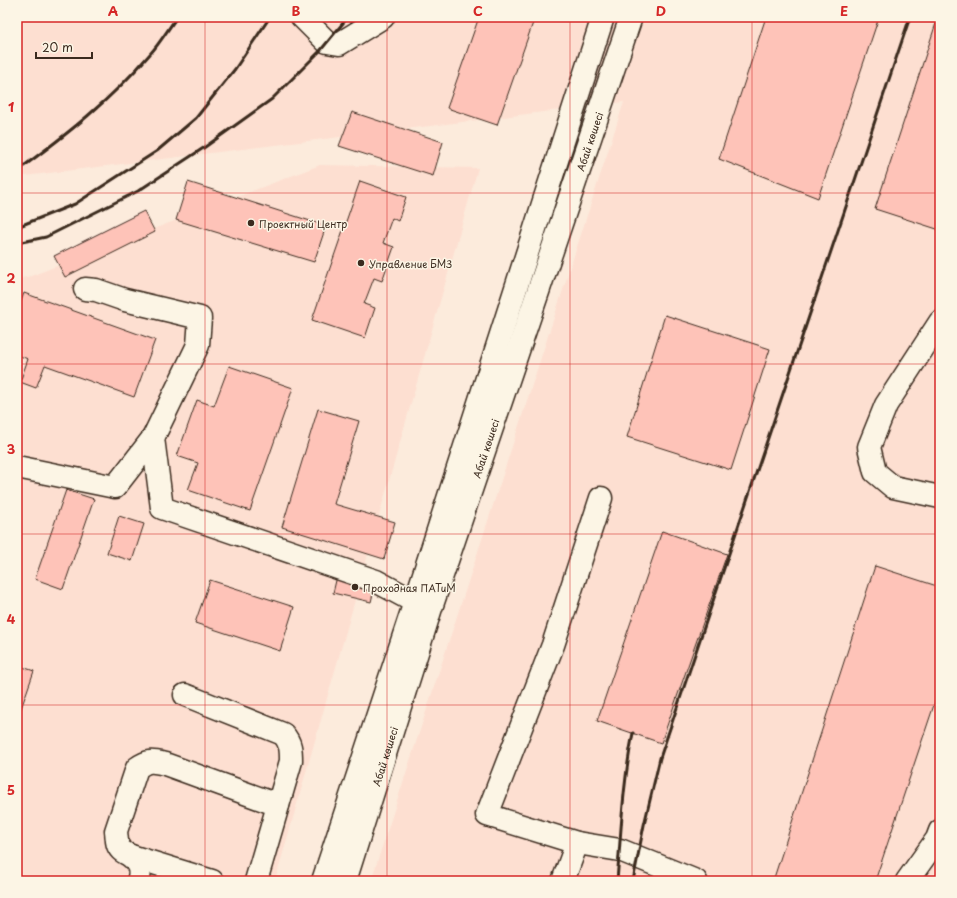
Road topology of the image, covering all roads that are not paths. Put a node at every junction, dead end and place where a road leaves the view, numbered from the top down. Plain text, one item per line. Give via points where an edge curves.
1 (302, 17) edge
2 (383, 17) edge
3 (603, 17) edge
4 (631, 17) edge
5 (85, 289) dead end
6 (940, 322) edge
7 (153, 438) junction
8 (17, 467) edge
9 (601, 498) dead end
10 (940, 498) edge
11 (423, 605) junction
12 (185, 695) dead end
13 (278, 805) junction
14 (940, 831) edge
15 (577, 843) junction
16 (131, 856) junction
17 (138, 881) edge
18 (212, 881) edge
19 (256, 881) edge
20 (323, 881) edge
21 (345, 881) edge
22 (563, 881) edge
23 (696, 881) edge
24 (907, 881) edge

1 - 2 street via 327,42 339,44
3 - 11 street, Абай көшесі
4 - 11 street, Абай көшесі
5 - 7 street via 200,318 198,345
6 - 10 street via 886,405 868,447 875,472 893,487
7 - 8 street via 115,487
7 - 11 street via 162,508 376,581
9 - 15 street via 553,645 487,815
11 - 20 street, Абай көшесі
11 - 21 street, Абай көшесі
12 - 13 street via 284,734 291,748 291,761
13 - 16 street via 165,764 151,761 144,763 137,768 116,831 121,850
13 - 19 street
14 - 24 street
15 - 22 street
15 - 23 street via 620,850
16 - 17 street via 140,871
16 - 18 street

